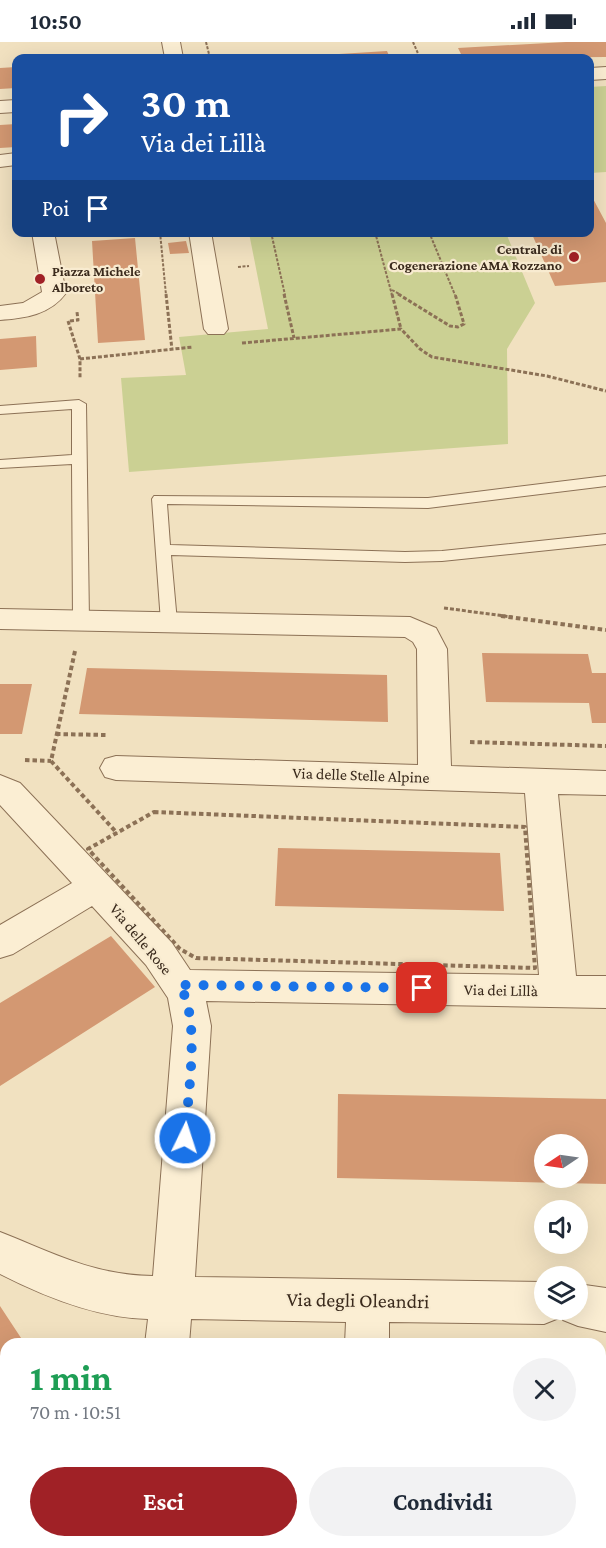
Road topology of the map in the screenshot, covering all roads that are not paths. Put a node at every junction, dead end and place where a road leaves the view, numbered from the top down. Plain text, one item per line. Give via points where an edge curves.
1 (44, 237) edge
2 (200, 237) edge
3 (0, 313) edge
4 (210, 338) road end
5 (0, 410) edge
6 (80, 459) junction
7 (0, 464) edge
8 (606, 481) edge
9 (606, 539) edge
10 (164, 550) junction
11 (0, 619) edge
12 (81, 621) junction
13 (169, 622) junction
14 (116, 768) dead end
15 (435, 778) junction
16 (540, 780) junction
17 (606, 783) edge
18 (0, 789) edge
19 (95, 887) junction
20 (0, 943) edge
21 (179, 985) junction
22 (559, 991) junction
23 (606, 992) edge
24 (0, 1252) edge
25 (171, 1298) junction
26 (368, 1300) junction
27 (534, 1303) edge
28 (588, 1307) edge
29 (606, 1310) edge
30 (168, 1338) edge
31 (368, 1338) edge

1 - 3 street via 54,293 46,304 30,310
2 - 4 street
5 - 6 lane via 79,404
6 - 7 lane
6 - 12 lane
8 - 10 lane via 428,503 159,500
9 - 10 lane via 405,557
10 - 13 lane
11 - 12 street
12 - 13 street
13 - 15 street via 410,627 425,635 432,649
14 - 15 street, Via delle Stelle Alpine
15 - 16 street, Via delle Stelle Alpine
16 - 17 street, Via delle Stelle Alpine
16 - 22 street
18 - 19 street, Via delle Rose via 9,792
19 - 20 street
19 - 21 street, Via delle Rose via 159,954
21 - 22 street, Via dei Lillà
21 - 25 street, Via delle Rose via 186,994 192,1026
22 - 23 street, Via dei Lillà
24 - 25 street, Via degli Oleandri via 45,1276 89,1290
25 - 26 street, Via degli Oleandri
25 - 30 street, Via delle Rose
26 - 27 street, Via degli Oleandri
26 - 31 street
28 - 29 street

